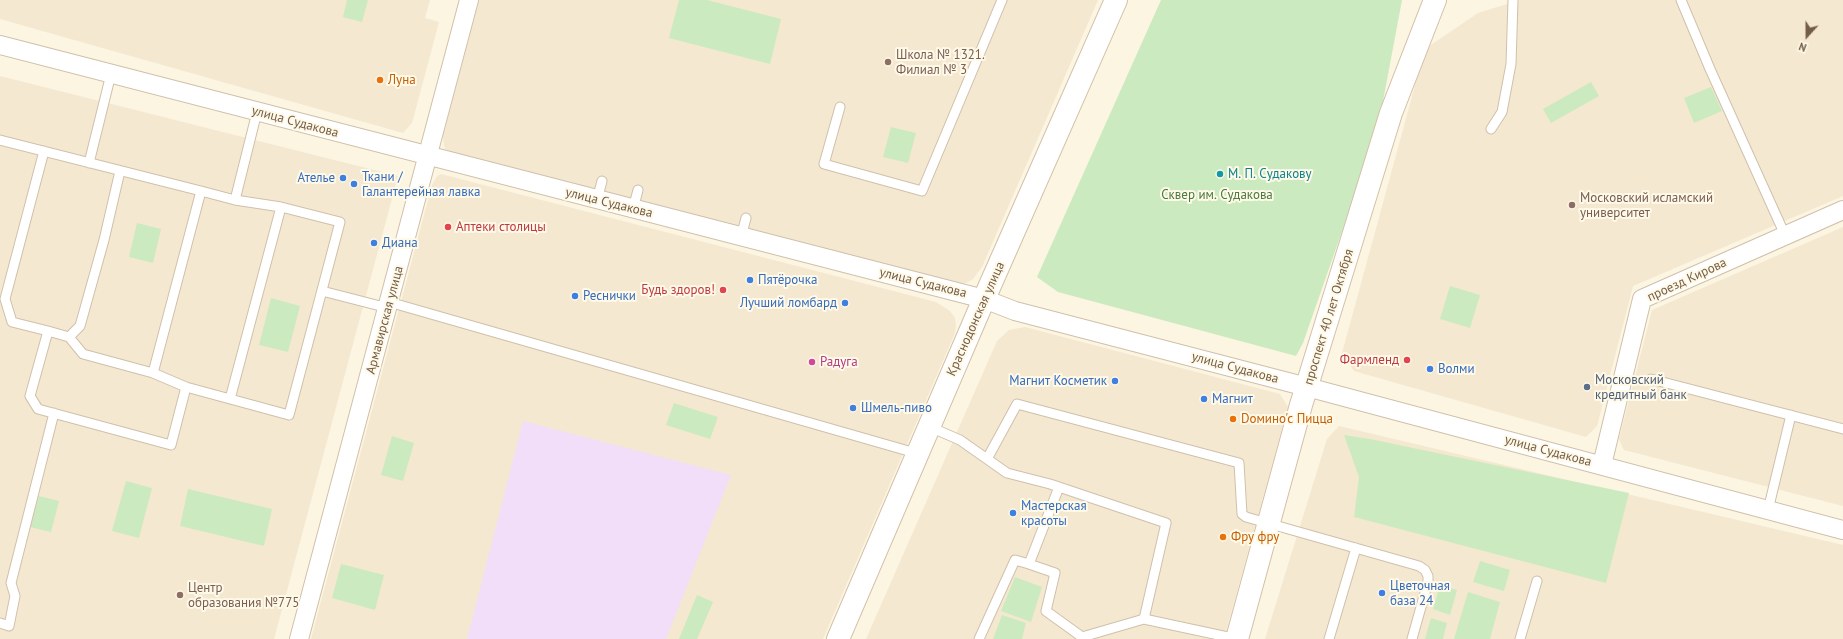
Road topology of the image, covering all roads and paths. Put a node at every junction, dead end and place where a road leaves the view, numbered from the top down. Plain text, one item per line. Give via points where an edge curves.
1 (470, 0) edge
2 (1002, 0) edge
3 (1116, 0) edge
4 (1435, 0) edge
5 (1513, 0) edge
6 (1681, 0) edge
7 (0, 45) edge
8 (111, 74) junction
9 (840, 107) dead end
10 (257, 112) junction
11 (1491, 129) dead end
12 (0, 140) edge
13 (44, 151) junction
14 (428, 156) junction
15 (89, 163) junction
16 (120, 171) junction
17 (602, 181) dead end
18 (638, 190) dead end
19 (201, 192) junction
20 (235, 200) junction
21 (596, 200) junction
22 (281, 207) junction
23 (633, 209) junction
24 (1843, 210) edge
25 (746, 218) dead end
26 (1785, 235) junction
27 (741, 237) junction
28 (322, 291) junction
29 (984, 299) junction
30 (389, 305) junction
31 (48, 332) junction
32 (68, 337) junction
33 (153, 373) junction
34 (1651, 379) dead end
35 (186, 387) junction
36 (1307, 387) junction
37 (230, 399) junction
38 (54, 414) junction
39 (1791, 415) junction
40 (930, 427) junction
41 (1843, 429) edge
42 (919, 454) junction
43 (987, 459) junction
44 (1602, 465) junction
45 (1059, 487) junction
46 (1768, 510) junction
47 (1269, 523) junction
48 (1843, 530) edge
49 (1356, 548) junction
50 (1029, 564) junction
51 (1537, 581) dead end
52 (1144, 619) junction
53 (0, 623) edge
54 (1082, 638) edge
55 (299, 639) edge
56 (838, 639) edge
57 (979, 639) edge
58 (1237, 639) edge
59 (1329, 639) edge
60 (1412, 639) edge
61 (1520, 639) edge

1 - 14 street, Армавирская улица
2 - 9 lane via 922,191 824,164
3 - 29 main road, Краснодонская улица
4 - 36 main road, проспект 40 лет Октября via 1391,113
5 - 11 lane via 1509,71 1502,112
6 - 26 lane
7 - 8 street, улица Судакова
8 - 10 street, улица Судакова
8 - 15 lane
10 - 14 street, улица Судакова
10 - 20 lane
12 - 13 lane
13 - 15 lane
13 - 31 lane via 6,299 12,322
14 - 21 street, улица Судакова
14 - 30 street, Армавирская улица
15 - 16 lane
16 - 19 lane
16 - 32 lane via 80,326
17 - 21 lane
18 - 23 lane
19 - 20 lane
19 - 33 lane
20 - 22 lane
21 - 23 street, улица Судакова
22 - 28 lane via 340,222
22 - 37 lane
23 - 27 street, улица Судакова
24 - 26 street, проезд Кирова
25 - 27 lane
26 - 44 street, проезд Кирова via 1642,299
27 - 29 street, улица Судакова
28 - 30 lane
28 - 37 lane via 289,414
29 - 36 street, улица Судакова via 1015,311
29 - 40 main road, Краснодонская улица
30 - 42 lane
30 - 55 street, Армавирская улица
31 - 32 lane
31 - 38 lane via 30,396 38,410
32 - 33 lane via 83,354
33 - 35 lane
34 - 39 lane
35 - 37 lane
35 - 38 lane via 171,445
36 - 44 street, улица Судакова
36 - 47 main road, проспект 40 лет Октября
38 - 53 lane via 11,583 15,596 8,626
39 - 41 lane
39 - 46 lane
40 - 42 main road, Краснодонская улица
40 - 43 lane via 960,440
42 - 56 main road, Краснодонская улица
43 - 45 lane via 1007,473
43 - 47 lane via 1017,404 1239,463 1242,514
44 - 46 street, улица Судакова
45 - 50 lane
45 - 52 lane via 1166,523
46 - 48 street, улица Судакова
47 - 49 lane
47 - 58 main road, проспект 40 лет Октября
49 - 59 lane
49 - 60 lane via 1420,566 1427,574 1428,582
50 - 54 lane via 1055,574 1046,611
50 - 57 lane via 1014,560
51 - 61 lane
52 - 54 lane
52 - 58 lane

